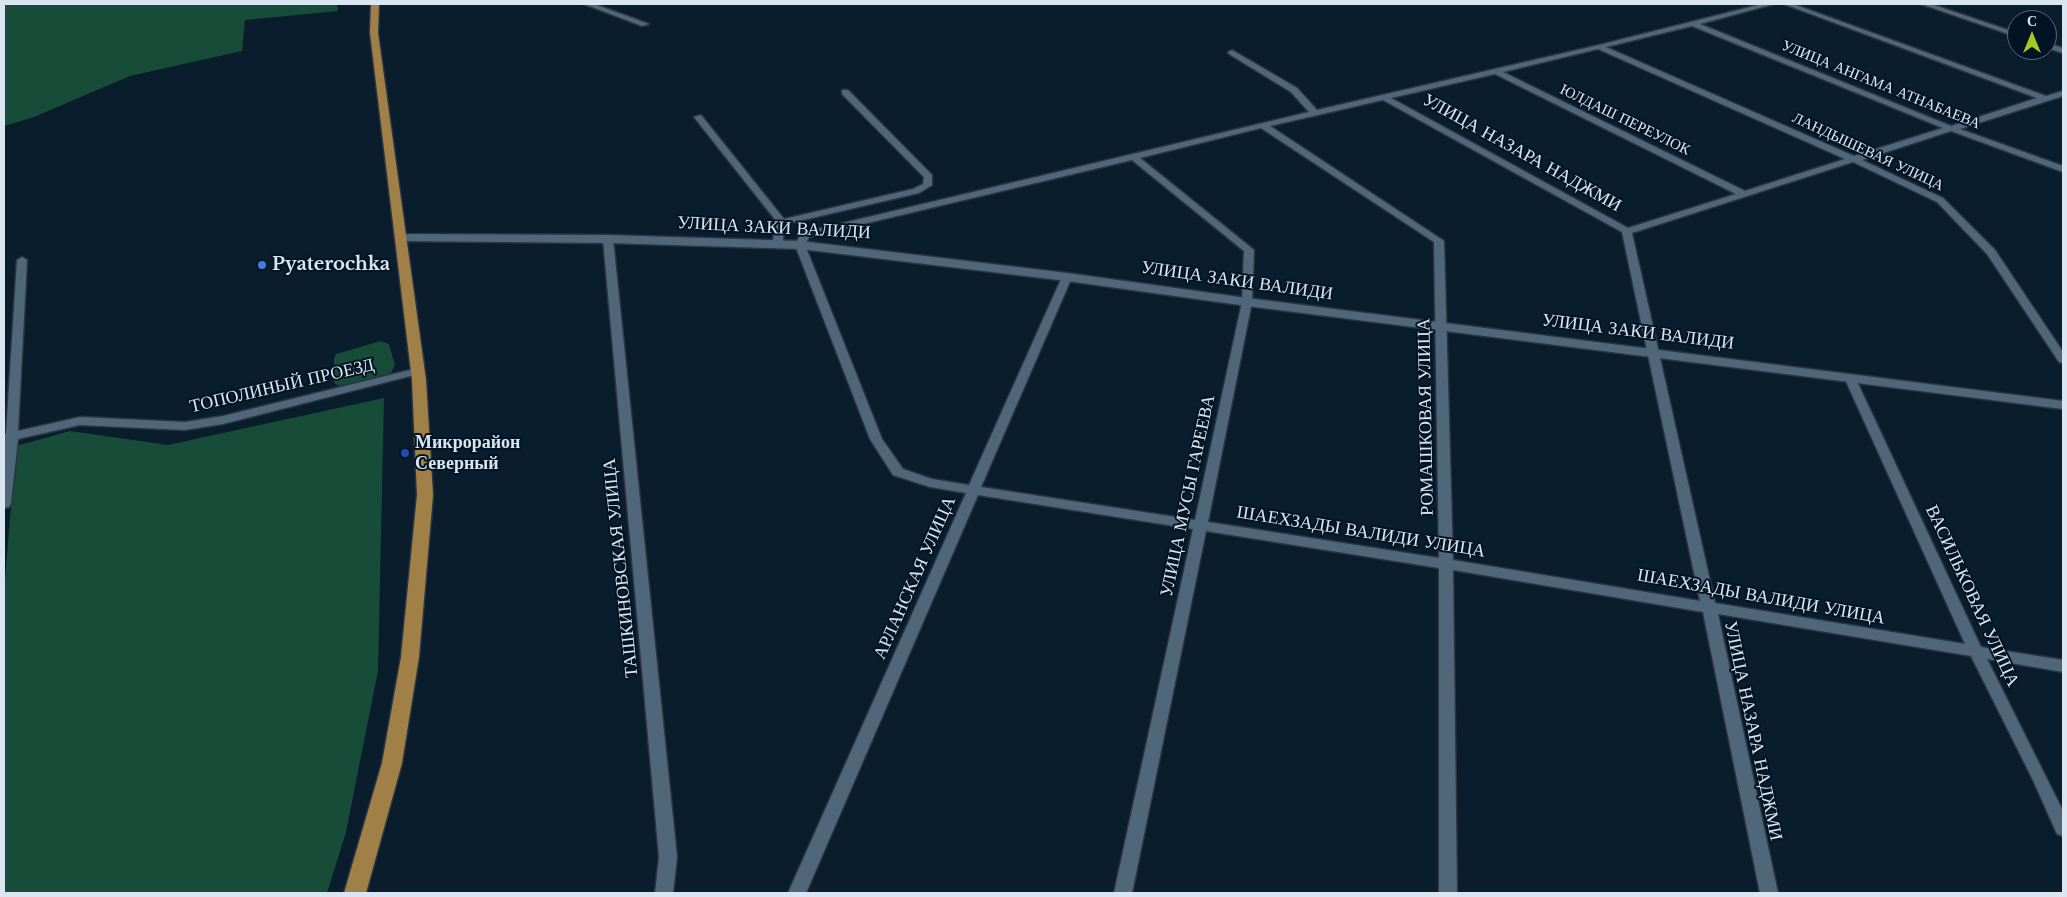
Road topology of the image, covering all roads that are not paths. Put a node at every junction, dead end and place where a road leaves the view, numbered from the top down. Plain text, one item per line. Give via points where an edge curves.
1 (375, 4) edge
2 (588, 4) edge
3 (1770, 4) edge
4 (1787, 4) edge
5 (1926, 4) edge
6 (645, 24) dead end
7 (1690, 24) junction
8 (2007, 32) edge
9 (1599, 47) junction
10 (1232, 52) dead end
11 (1494, 70) junction
12 (845, 92) dead end
13 (2063, 92) edge
14 (1384, 97) junction
15 (2044, 98) junction
16 (1315, 112) junction
17 (698, 117) dead end
18 (1262, 125) junction
19 (1950, 128) junction
20 (1134, 158) junction
21 (1855, 160) junction
22 (2063, 169) edge
23 (1744, 194) junction
24 (782, 222) junction
25 (1627, 231) junction
26 (402, 238) junction
27 (608, 240) junction
28 (777, 244) junction
29 (800, 245) junction
30 (22, 260) dead end
31 (1067, 276) junction
32 (1247, 302) junction
33 (1441, 326) junction
34 (1655, 354) junction
35 (2063, 360) edge
36 (418, 371) junction
37 (1850, 377) junction
38 (2063, 405) edge
39 (8, 437) edge
40 (974, 490) junction
41 (4, 504) edge
42 (1201, 526) junction
43 (1446, 564) junction
44 (1709, 607) junction
45 (1976, 652) junction
46 (2063, 666) edge
47 (2063, 829) edge
48 (355, 893) edge
49 (664, 893) edge
50 (797, 893) edge
51 (1123, 893) edge
52 (1448, 893) edge
53 (1769, 893) edge

1 - 26 main road via 374,32
2 - 6 street
3 - 7 street
4 - 15 street
5 - 8 street
7 - 9 street
7 - 19 street, УЛИЦА АНГАМА АТНАБАЕВА
9 - 11 street
9 - 21 street, ЛАНДЫШЕВАЯ УЛИЦА
10 - 16 street via 1294,90
11 - 14 street
11 - 23 street, ЮЛДАШ ПЕРЕУЛОК
12 - 24 street via 929,177 926,184 916,191
13 - 15 street
14 - 16 street
14 - 25 street, УЛИЦА НАЗАРА НАДЖМИ
15 - 19 street
16 - 18 street
17 - 24 street
18 - 20 street
18 - 33 street, РОМАШКОВАЯ УЛИЦА via 1439,241
19 - 21 street
19 - 22 street, УЛИЦА АНГАМА АТНАБАЕВА
20 - 29 street via 805,235
20 - 32 street, УЛИЦА МУСЫ ГАРЕЕВА via 1249,250
21 - 23 street
21 - 35 street, ЛАНДЫШЕВАЯ УЛИЦА via 1940,200 1991,252
23 - 25 street
24 - 28 street
25 - 34 street, УЛИЦА НАЗАРА НАДЖМИ
26 - 27 street, УЛИЦА ЗАКИ ВАЛИДИ
26 - 36 main road
27 - 28 street, УЛИЦА ЗАКИ ВАЛИДИ
27 - 49 street, ТАШКИНОВСКАЯ УЛИЦА via 668,857
28 - 29 street, УЛИЦА ЗАКИ ВАЛИДИ
29 - 31 street, УЛИЦА ЗАКИ ВАЛИДИ
29 - 40 street, ШАЕХЗАДЫ ВАЛИДИ УЛИЦА via 876,439 898,472 930,483
30 - 39 street
31 - 32 street, УЛИЦА ЗАКИ ВАЛИДИ
31 - 40 street, АРЛАНСКАЯ УЛИЦА
32 - 33 street, УЛИЦА ЗАКИ ВАЛИДИ
32 - 42 street, УЛИЦА МУСЫ ГАРЕЕВА
33 - 34 street, УЛИЦА ЗАКИ ВАЛИДИ
33 - 43 street, РОМАШКОВАЯ УЛИЦА
34 - 37 street, УЛИЦА ЗАКИ ВАЛИДИ
34 - 44 street, УЛИЦА НАЗАРА НАДЖМИ
36 - 39 street, ТОПОЛИНЫЙ ПРОЕЗД via 223,420 185,426 80,421
36 - 48 main road via 425,495 410,657 392,763
37 - 38 street, УЛИЦА ЗАКИ ВАЛИДИ
37 - 45 street, ВАСИЛЬКОВАЯ УЛИЦА
39 - 41 street
40 - 42 street, ШАЕХЗАДЫ ВАЛИДИ УЛИЦА
40 - 50 street, АРЛАНСКАЯ УЛИЦА
42 - 43 street, ШАЕХЗАДЫ ВАЛИДИ УЛИЦА
42 - 51 street, УЛИЦА МУСЫ ГАРЕЕВА
43 - 44 street, ШАЕХЗАДЫ ВАЛИДИ УЛИЦА
43 - 52 street, РОМАШКОВАЯ УЛИЦА
44 - 45 street, ШАЕХЗАДЫ ВАЛИДИ УЛИЦА
44 - 53 street, УЛИЦА НАЗАРА НАДЖМИ
45 - 46 street, ШАЕХЗАДЫ ВАЛИДИ УЛИЦА
45 - 47 street, ВАСИЛЬКОВАЯ УЛИЦА

